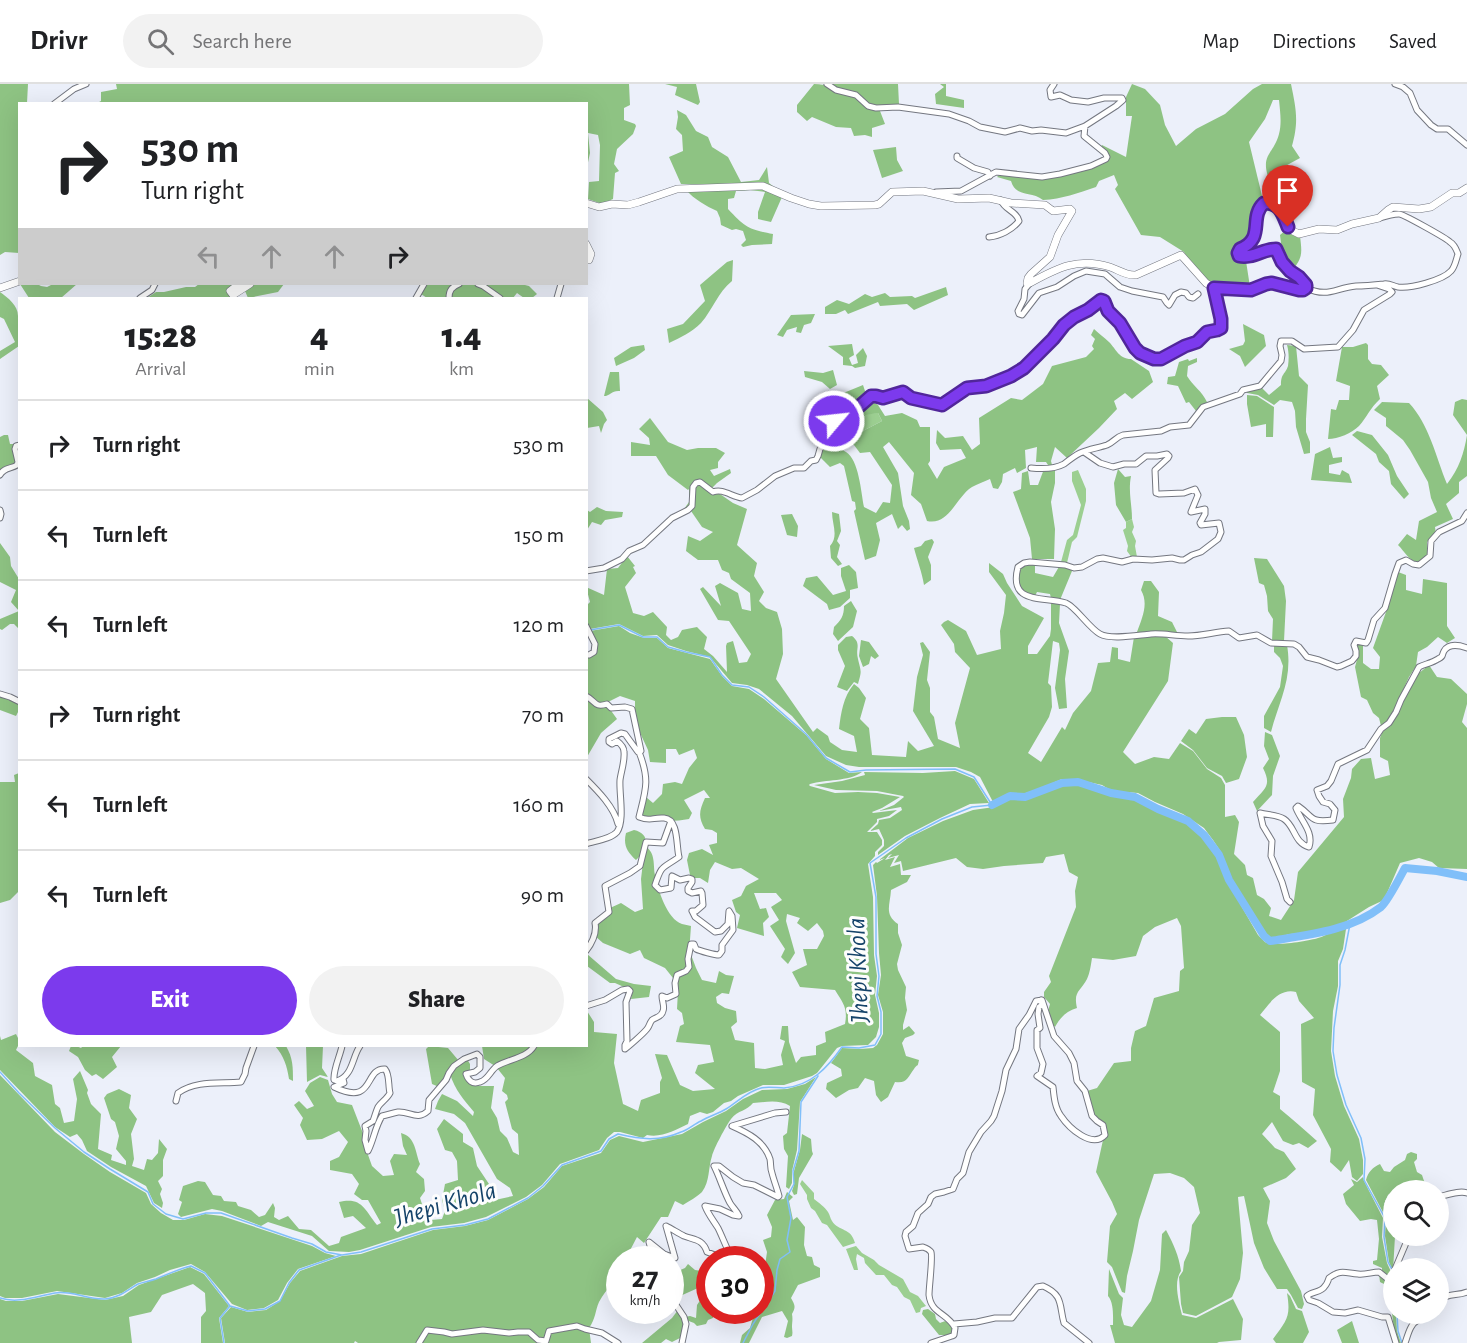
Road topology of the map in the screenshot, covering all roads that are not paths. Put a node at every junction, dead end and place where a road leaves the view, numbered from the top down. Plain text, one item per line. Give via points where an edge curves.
1 (86, 84) edge
2 (827, 84) edge
3 (1054, 84) edge
4 (1395, 84) edge
5 (57, 102) edge
6 (1085, 126) junction
7 (1467, 145) edge
8 (957, 156) dead end
9 (990, 176) junction
10 (1467, 189) edge
11 (930, 192) junction
12 (1000, 200) junction
13 (588, 204) edge
14 (1379, 219) junction
15 (989, 237) dead end
16 (18, 281) edge
17 (1030, 283) junction
18 (154, 285) edge
19 (238, 285) edge
20 (249, 285) edge
21 (457, 285) edge
22 (483, 285) edge
23 (1377, 285) junction
24 (0, 288) edge
25 (1214, 288) junction
26 (1306, 288) junction
27 (1198, 294) dead end
28 (142, 297) edge
29 (449, 297) edge
30 (499, 297) edge
31 (18, 446) edge
32 (1084, 452) junction
33 (18, 462) edge
34 (18, 462) edge
35 (1031, 468) dead end
36 (0, 475) edge
37 (0, 510) edge
38 (1467, 513) edge
39 (0, 518) edge
40 (588, 571) edge
41 (588, 630) edge
42 (1467, 648) edge
43 (588, 656) edge
44 (0, 694) edge
45 (588, 698) edge
46 (18, 701) edge
47 (639, 752) junction
48 (588, 781) edge
49 (671, 821) junction
50 (619, 826) junction
51 (588, 843) edge
52 (1290, 902) dead end
53 (588, 948) edge
54 (1041, 1000) junction
55 (588, 1005) edge
56 (254, 1047) edge
57 (342, 1047) edge
58 (359, 1047) edge
59 (533, 1047) edge
60 (343, 1079) junction
61 (176, 1101) dead end
62 (786, 1112) dead end
63 (1467, 1193) edge
64 (1449, 1194) edge
65 (672, 1246) edge
66 (705, 1246) edge
67 (725, 1246) edge
68 (1383, 1275) edge
69 (1467, 1292) edge
70 (1449, 1296) edge
71 (684, 1317) edge
72 (1383, 1317) edge
73 (954, 1324) junction
74 (1390, 1324) edge
75 (1414, 1324) edge
76 (419, 1343) edge
77 (618, 1343) edge
78 (682, 1343) edge
79 (931, 1343) edge
80 (1089, 1343) edge
81 (1396, 1343) edge
82 (1406, 1343) edge

1 - 5 street
2 - 6 street via 856,95 868,106 949,114 994,131 1020,128 1066,133
3 - 6 street via 1051,97 1060,95 1088,102 1122,98
4 - 7 street via 1410,93 1431,125 1448,129
6 - 9 street via 1084,136 1105,153 1106,159 1041,177 1002,172
8 - 9 street
9 - 11 street via 961,191
10 - 14 main road via 1452,193 1431,207 1394,207
11 - 12 main road via 958,199
11 - 13 main road via 892,192 879,204 868,206 809,204 763,186 676,189 628,205 599,207
12 - 15 street via 1019,221
12 - 17 main road via 1072,211 1050,257 1028,278
14 - 23 street via 1405,215 1449,241 1458,254 1449,274 1431,282 1399,287
14 - 26 main road via 1337,230 1299,234 1288,227 1275,205 1264,203 1252,241 1240,249 1239,256 1276,249 1282,262
16 - 24 main road
17 - 25 main road via 1076,263 1102,264 1136,275 1181,255
17 - 27 street via 1018,311 1022,315 1039,293 1086,271 1105,274 1120,287 1163,297 1169,305 1181,292 1189,297
18 - 28 street
19 - 20 main road via 231,294
21 - 29 street
22 - 30 street
23 - 26 street via 1328,293
23 - 32 street via 1392,292 1364,310 1338,347 1304,350 1292,341 1281,341 1281,361 1260,386 1203,407 1188,425 1118,436 1107,445
25 - 26 main road via 1251,290 1272,283
25 - 40 street via 1221,328 1161,359 1140,353 1101,300 1064,325 1024,368 986,386 967,388 942,405 911,398 903,392 883,398 871,396 834,421 832,436 807,467 775,476 742,498 723,491 713,492 696,483 688,510 672,518 622,559
31 - 33 street
32 - 35 street via 1057,467
32 - 38 street via 1113,467 1167,454 1168,458 1155,470 1156,493 1195,489 1198,495 1191,512 1205,509 1201,525 1221,526 1218,539 1184,560 1122,562 1103,558 1074,568 1030,562 1018,567 1019,592 1068,604 1099,634 1108,636 1189,636 1229,631 1239,638 1257,635 1271,643 1294,644 1307,657 1341,666 1356,656 1356,641 1368,640 1374,621 1385,608 1399,563 1406,560 1419,565 1430,556 1431,541 1439,532 1462,521
34 - 36 street
37 - 39 street
41 - 43 street via 595,644
42 - 52 street via 1451,645 1437,660 1419,667 1396,712 1367,750 1338,764 1327,786 1317,790 1323,802 1335,810 1333,820 1314,820 1296,808 1309,832 1309,847 1301,843 1286,820 1260,813 1272,841 1271,856
44 - 46 street
45 - 47 street via 597,705 632,709
47 - 49 street via 647,786 639,817
47 - 50 street via 625,734 609,739 612,744 621,744 624,752
48 - 50 street via 615,813
49 - 53 street via 663,843 646,842 640,866 605,886 609,912 595,923
49 - 55 street via 677,834 679,857 661,869 655,885 666,890 671,888 672,876 692,879 688,891 702,893 702,905 692,911 695,917 715,932 721,931 728,924 729,911 733,930 719,955 700,951 691,944 689,967 677,975 676,994 662,996 663,1013 628,1048 624,1045 630,991 622,990
50 - 51 street via 611,836
54 - 54 street via 1036,1048 1043,1064 1037,1076 1053,1087 1060,1116 1071,1128 1088,1138 1103,1138 1103,1125 1092,1116 1074,1063 1054,1036
54 - 73 street via 1036,1001 1019,1029 994,1116 969,1152 963,1173 953,1189 932,1197 906,1232 909,1249 923,1247 931,1253 929,1297 933,1308
56 - 61 street via 244,1080 189,1088 178,1093
57 - 60 street via 333,1074 334,1080
58 - 60 street
59 - 60 street via 496,1067 477,1083 469,1081 466,1074 480,1068 480,1057 477,1054 459,1062 429,1100 425,1114 400,1112 382,1116 368,1151 365,1126 374,1121 380,1104 389,1097 387,1072 376,1072 361,1092 334,1087 344,1083
62 - 67 street via 732,1126 750,1134 765,1149 779,1196 743,1183 714,1166 739,1216 705,1206
63 - 64 street
65 - 66 street via 666,1226
68 - 72 street via 1342,1272 1329,1278 1325,1288 1307,1296 1333,1312 1358,1310
69 - 70 street
71 - 78 street
73 - 79 street via 954,1335
73 - 80 street via 1010,1318 1037,1287 1043,1286 1059,1299 1064,1323
74 - 81 street
75 - 82 street
76 - 77 street via 427,1330 452,1334 483,1330 529,1332 546,1341 549,1331 577,1326 602,1333

